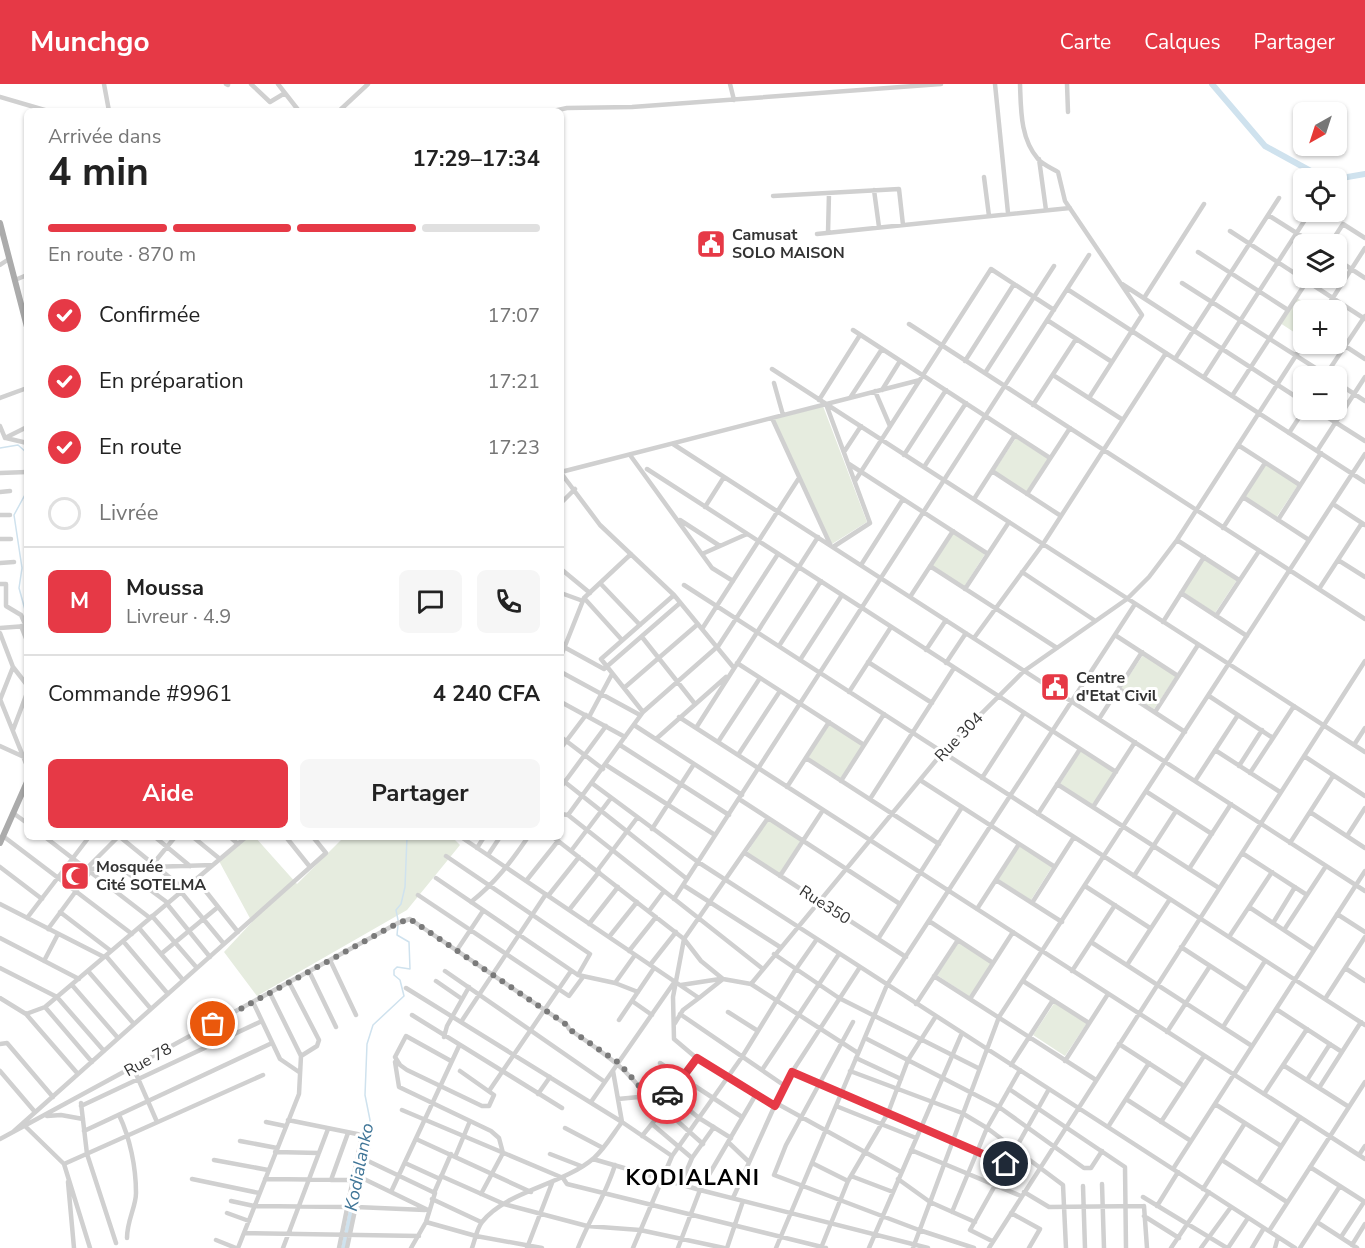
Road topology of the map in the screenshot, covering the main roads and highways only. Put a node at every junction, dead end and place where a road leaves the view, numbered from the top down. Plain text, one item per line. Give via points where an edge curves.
1 (0, 223) edge
2 (24, 315) edge
3 (24, 796) edge
4 (1, 839) edge

1 - 2 main road
3 - 4 main road

